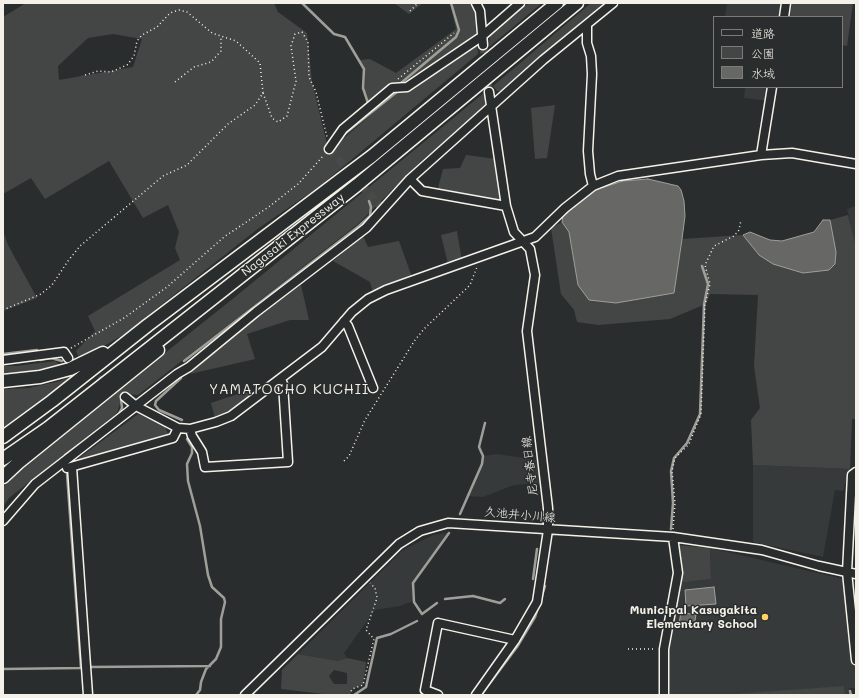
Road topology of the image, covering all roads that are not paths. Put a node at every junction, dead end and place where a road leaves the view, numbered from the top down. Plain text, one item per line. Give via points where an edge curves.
1 (476, 3) edge
2 (520, 3) edge
3 (557, 3) edge
4 (577, 3) edge
5 (613, 3) edge
6 (786, 3) edge
7 (784, 16) edge
8 (587, 24) junction
9 (482, 41) junction
10 (772, 88) edge
11 (489, 92) tunnel mouth
12 (491, 107) junction
13 (330, 149) road end
14 (761, 155) junction
15 (856, 164) edge
16 (410, 180) junction
17 (593, 186) junction
18 (506, 206) junction
19 (524, 242) junction
20 (201, 307) junction
21 (344, 321) junction
22 (148, 324) junction
23 (66, 355) tunnel mouth
24 (3, 360) edge
25 (281, 379) junction
26 (3, 381) edge
27 (373, 388) dead end
28 (125, 397) tunnel mouth
29 (136, 406) junction
30 (178, 428) junction
31 (190, 429) junction
32 (3, 437) edge
33 (3, 459) edge
34 (72, 467) junction
35 (54, 470) junction
36 (856, 472) edge
37 (3, 477) edge
38 (3, 521) edge
39 (548, 530) junction
40 (673, 537) junction
41 (847, 572) junction
42 (856, 574) edge
43 (515, 640) junction
44 (856, 660) edge
45 (88, 695) edge
46 (245, 695) edge
47 (438, 695) edge
48 (476, 695) edge
49 (664, 695) edge

1 - 9 street via 480,11
2 - 9 street
3 - 22 highway, Nagasaki Expressway via 372,156
4 - 20 highway, Nagasaki Expressway via 368,176
5 - 8 street
6 - 7 street
8 - 12 street
8 - 17 street via 592,74 588,151
9 - 13 street via 407,87 392,88 343,129
10 - 14 street
11 - 12 street, 尼寺春日線
12 - 16 street
12 - 18 street, 尼寺春日線
14 - 15 street via 792,153
14 - 17 street via 618,176
16 - 18 street via 422,191
16 - 29 street via 366,228
17 - 19 street via 564,208 535,237
18 - 19 street, 尼寺春日線 via 514,232 518,239
19 - 21 street via 386,290 368,299
19 - 39 street, 尼寺春日線 via 530,249 535,274 527,331 548,508
20 - 33 highway, Nagasaki Expressway via 48,428
20 - 37 highway via 154,354
21 - 25 street via 322,346
21 - 27 street
22 - 26 highway via 94,358 70,369 40,377
22 - 32 highway, Nagasaki Expressway
23 - 24 street
25 - 31 street via 231,416
25 - 31 street via 288,462 205,467 202,452
28 - 29 street
29 - 30 street
29 - 35 street
30 - 31 street
30 - 34 street via 173,438
34 - 35 street
34 - 45 street
35 - 38 street via 35,484
36 - 41 street via 852,475
39 - 40 street, 久池井小川線
39 - 43 street, 尼寺春日線 via 537,602
39 - 46 street, 久池井小川線 via 448,523 420,531 398,544
40 - 41 street, 久池井小川線 via 762,550
40 - 49 street via 678,573 664,649
41 - 42 street, 久池井小川線
41 - 44 street
43 - 47 street via 438,623 425,690
43 - 48 street, 尼寺春日線

